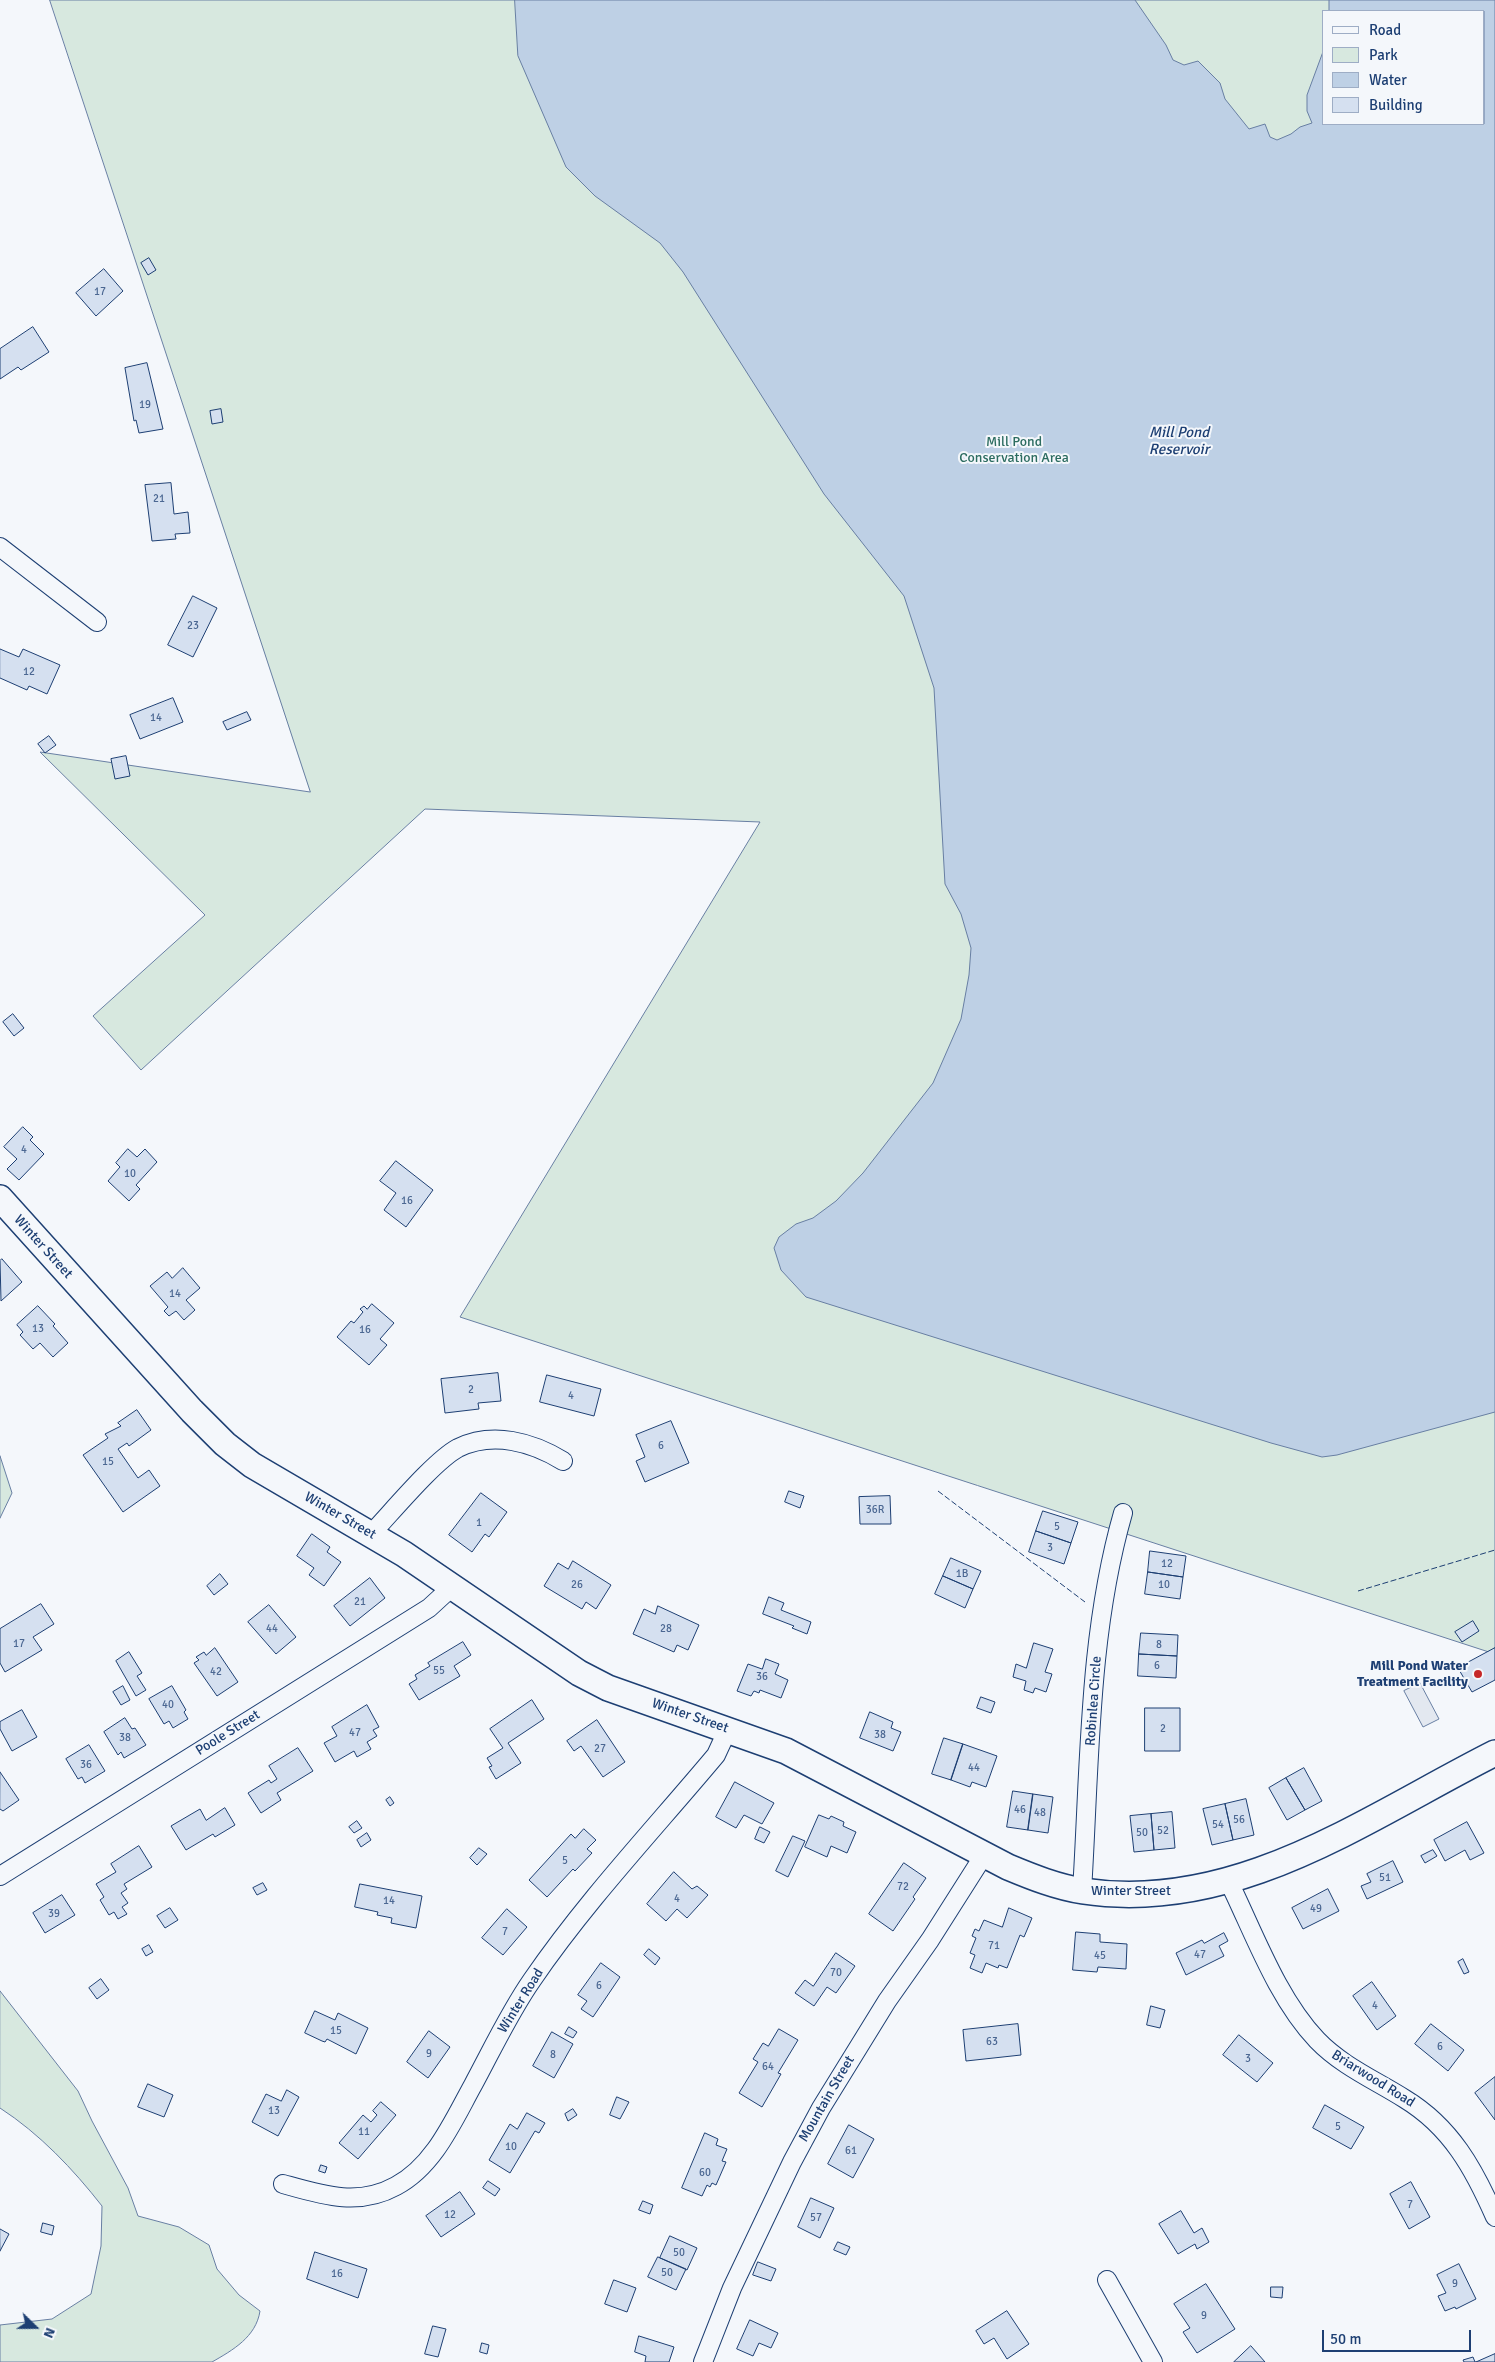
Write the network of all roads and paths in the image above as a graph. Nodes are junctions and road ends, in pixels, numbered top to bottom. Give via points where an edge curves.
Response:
1 (0, 547) edge
2 (97, 622) dead end
3 (0, 1198) edge
4 (563, 1461) dead end
5 (1123, 1513) dead end
6 (371, 1534) junction
7 (453, 1586) junction
8 (728, 1729) junction
9 (1495, 1753) edge
10 (984, 1855) junction
11 (0, 1876) edge
12 (1229, 1882) junction
13 (1082, 1891) junction
14 (283, 2184) dead end
15 (1495, 2217) edge
16 (1107, 2280) dead end
17 (703, 2362) edge
18 (1153, 2362) edge

1 - 2 street
3 - 6 street, Winter Street via 180,1399 225,1444 267,1475
4 - 6 street via 547,1451 515,1440 497,1439 460,1448 444,1459
5 - 13 street, Robinlea Circle via 1109,1571 1097,1655
6 - 7 street, Winter Street
7 - 8 street, Winter Street via 592,1681
7 - 11 street, Poole Street via 430,1608
8 - 10 street, Winter Street via 811,1762
8 - 14 street, Winter Road via 716,1755 533,1978 445,2135 422,2166 396,2187 359,2198 328,2196
9 - 12 street, Winter Street via 1302,1855
10 - 13 street, Winter Street via 1042,1881
10 - 17 street, Mountain Street via 930,1940 886,2001 821,2108 732,2288
12 - 13 street, Winter Street via 1148,1893
12 - 15 street, Briarwood Road via 1300,2020 1339,2059 1404,2098 1438,2124 1462,2152
16 - 18 street

